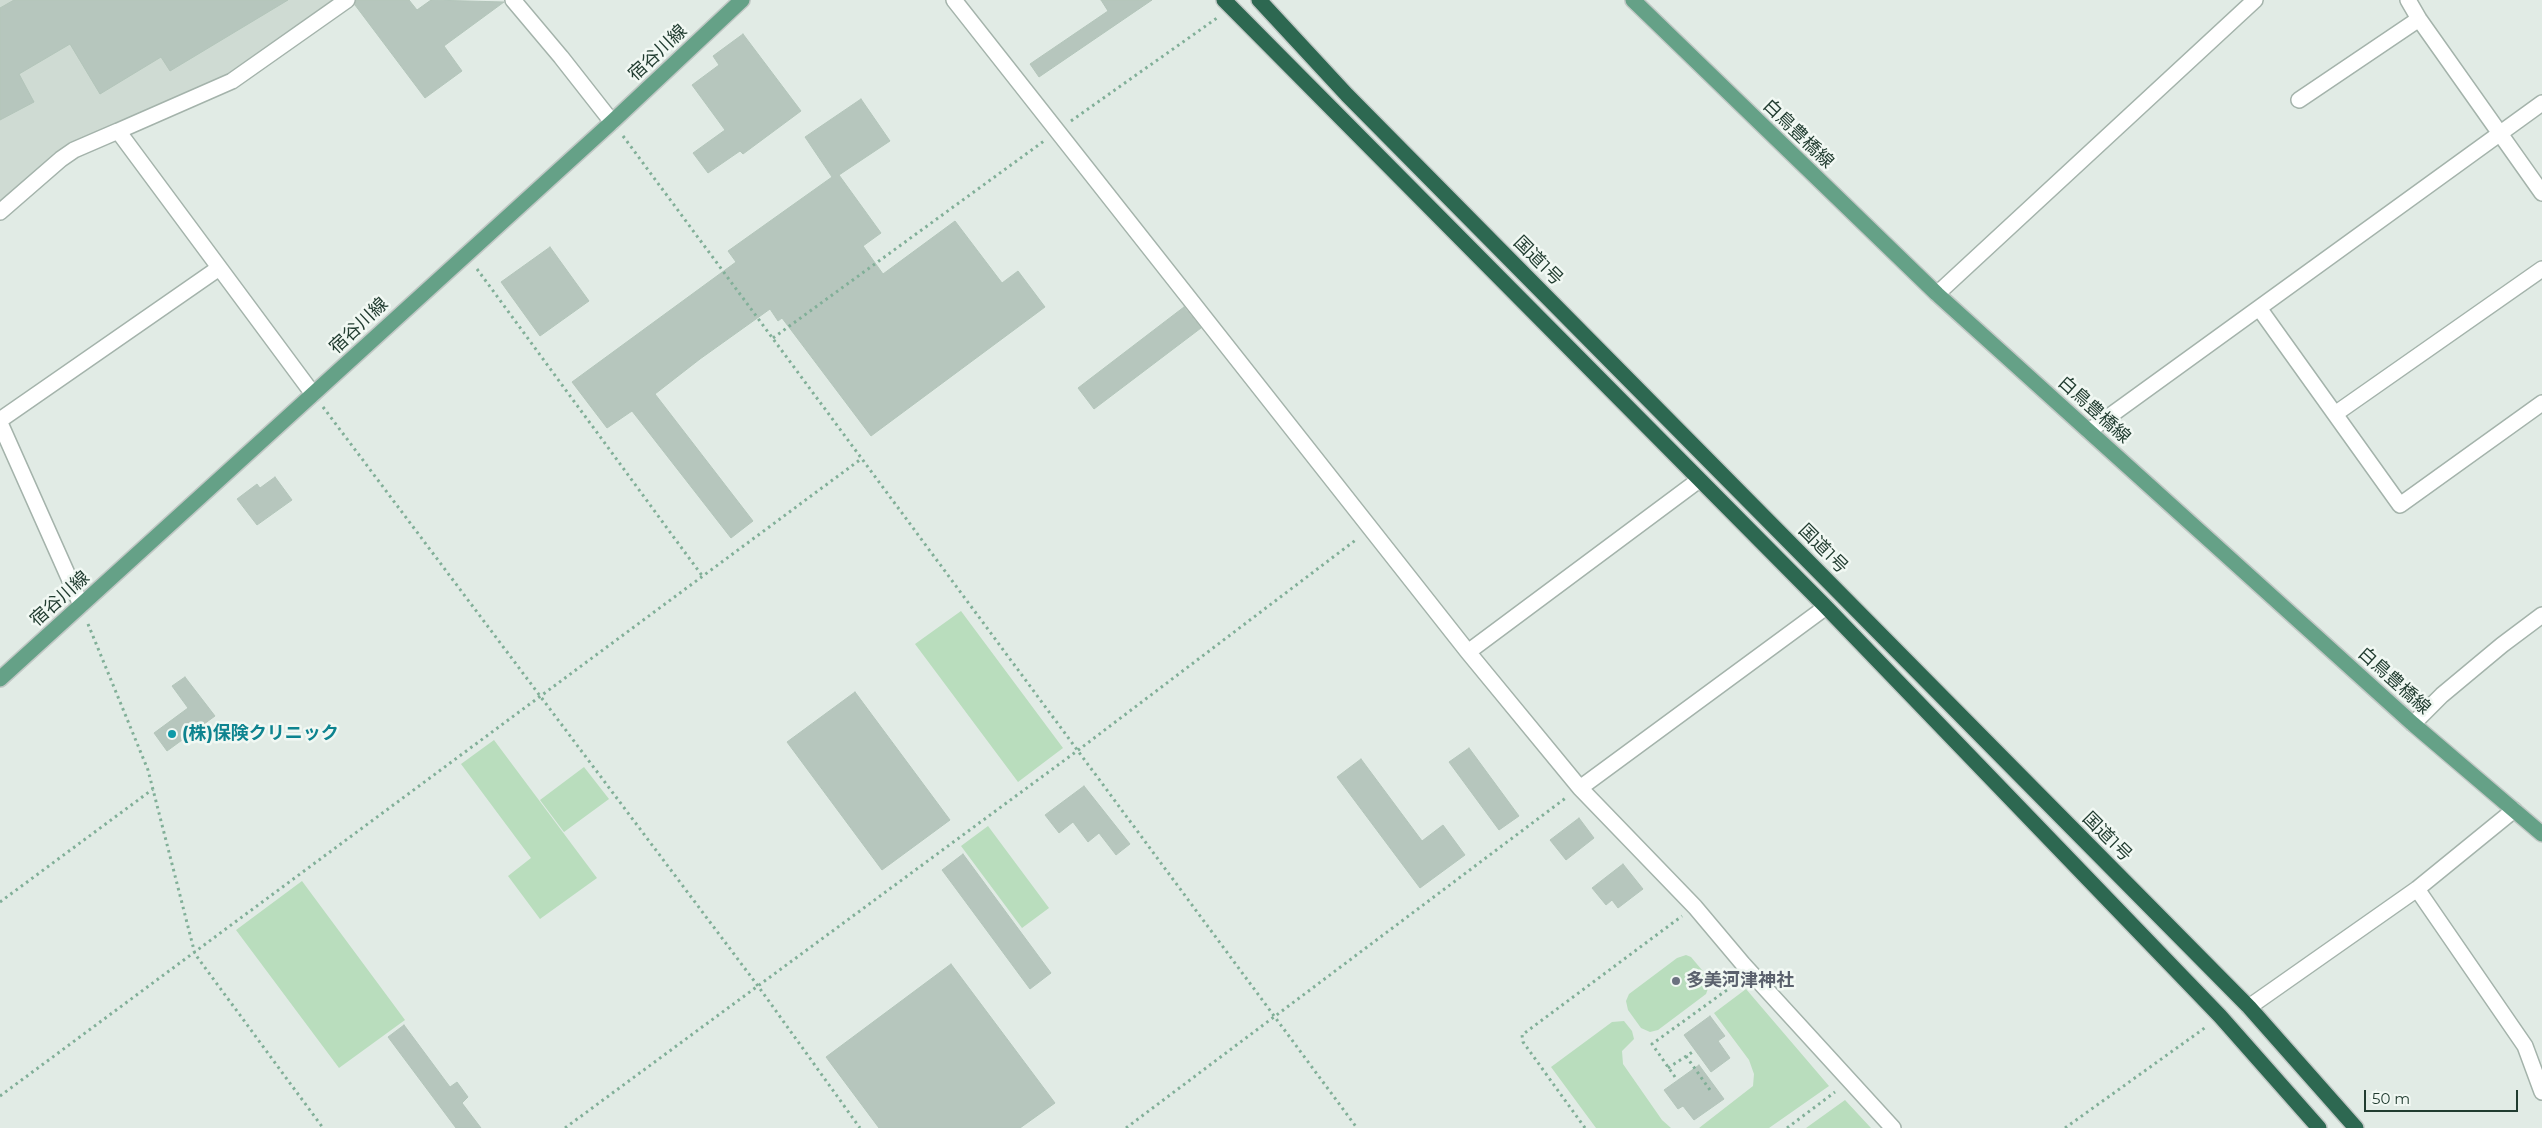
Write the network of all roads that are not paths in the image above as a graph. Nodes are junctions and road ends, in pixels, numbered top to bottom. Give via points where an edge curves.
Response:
1 (347, 0) edge
2 (513, 0) edge
3 (742, 0) edge
4 (954, 0) edge
5 (1259, 0) edge
6 (1633, 0) edge
7 (2255, 0) edge
8 (2408, 0) edge
9 (1228, 4) edge
10 (2419, 19) junction
11 (2299, 100) dead end
12 (2542, 103) edge
13 (612, 122) junction
14 (118, 131) junction
15 (2502, 134) junction
16 (2542, 193) edge
17 (0, 212) edge
18 (219, 268) junction
19 (2542, 269) edge
20 (1937, 294) junction
21 (2259, 308) junction
22 (313, 394) junction
23 (2542, 403) edge
24 (2334, 414) junction
25 (0, 422) edge
26 (2089, 431) junction
27 (1699, 480) junction
28 (81, 605) junction
29 (1826, 607) junction
30 (2542, 615) edge
31 (1468, 652) junction
32 (0, 679) edge
33 (2413, 724) junction
34 (1580, 788) junction
35 (2514, 810) junction
36 (2542, 834) edge
37 (2417, 889) junction
38 (2249, 1007) junction
39 (2542, 1092) edge
40 (1893, 1128) edge
41 (2318, 1128) edge
42 (2356, 1128) edge

1 - 14 street via 232,81
2 - 13 street
3 - 13 main road, 宿谷川線
4 - 31 street
5 - 38 highway, 国道1号 via 1348,95
6 - 20 main road, 白鳥豊橋線
7 - 20 street
8 - 10 street
9 - 27 highway
10 - 11 street
10 - 15 street
12 - 15 street
13 - 22 main road, 宿谷川線
14 - 17 street via 74,150
14 - 18 street
15 - 16 street
15 - 21 street
18 - 22 street
18 - 25 street
19 - 24 street
20 - 26 main road, 白鳥豊橋線
21 - 24 street
21 - 26 street
22 - 28 main road, 宿谷川線
23 - 24 street via 2400,505
25 - 28 street
26 - 33 main road, 白鳥豊橋線
27 - 29 highway
27 - 31 street
28 - 32 main road, 宿谷川線
29 - 34 street
29 - 41 highway via 2220,1016
30 - 33 street via 2442,695
31 - 34 street
33 - 35 main road, 白鳥豊橋線
34 - 40 street via 1695,907
35 - 36 main road, 白鳥豊橋線
35 - 37 street
37 - 38 street
37 - 39 street via 2525,1046
38 - 42 highway, 国道1号

